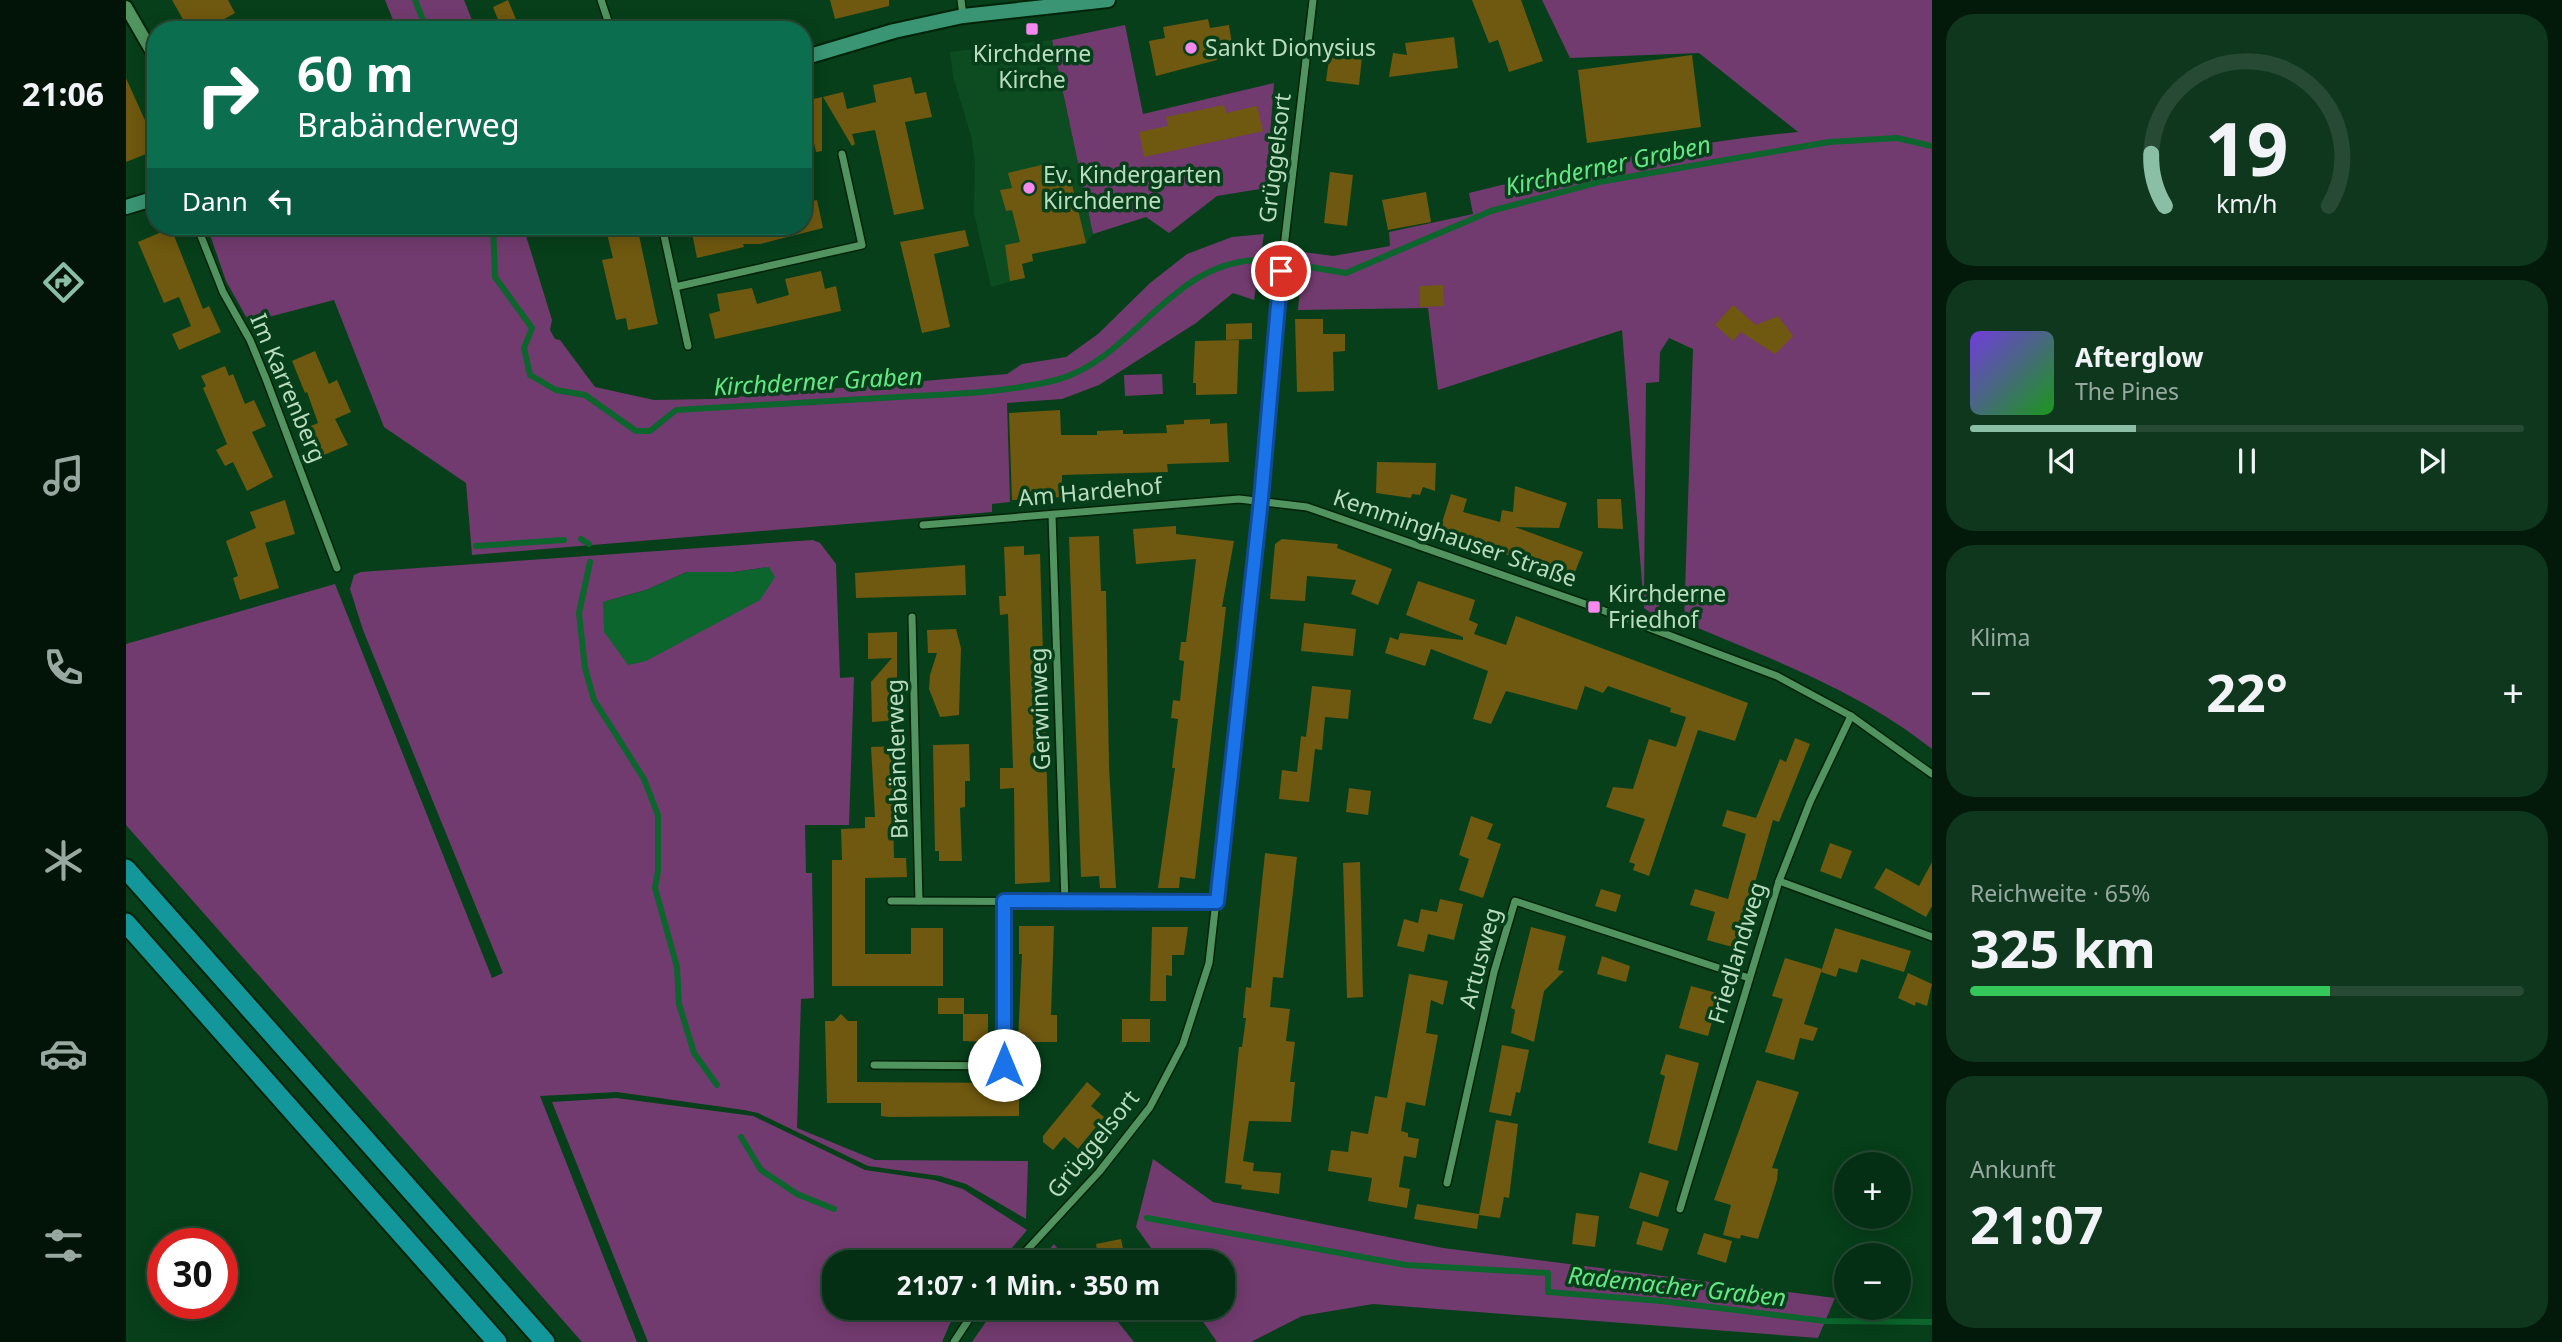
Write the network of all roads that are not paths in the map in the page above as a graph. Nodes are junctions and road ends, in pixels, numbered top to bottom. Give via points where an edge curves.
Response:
1 (601, 0) edge
2 (961, 0) edge
3 (1108, 0) edge
4 (1313, 0) edge
5 (126, 7) edge
6 (963, 16) junction
7 (608, 21) edge
8 (147, 43) edge
9 (812, 56) edge
10 (842, 154) dead end
11 (147, 201) edge
12 (126, 207) edge
13 (201, 235) edge
14 (664, 235) edge
15 (675, 287) junction
16 (688, 346) dead end
17 (1261, 499) junction
18 (1052, 515) junction
19 (923, 524) dead end
20 (337, 568) dead end
21 (912, 617) dead end
22 (1851, 716) junction
23 (1932, 774) edge
24 (126, 869) edge
25 (1779, 881) junction
26 (891, 901) dead end
27 (919, 901) junction
28 (1004, 901) junction
29 (1065, 901) junction
30 (1217, 902) junction
31 (126, 923) edge
32 (1932, 937) edge
33 (1749, 978) junction
34 (874, 1065) dead end
35 (1004, 1065) junction
36 (1036, 1066) dead end
37 (1447, 1183) dead end
38 (1681, 1209) dead end
39 (1027, 1250) edge
40 (968, 1320) edge
41 (497, 1342) edge
42 (545, 1342) edge
43 (954, 1342) edge

1 - 7 street
2 - 6 street
3 - 6 main road
4 - 17 street, Grüggelsort via 1280,279
5 - 8 street
6 - 9 main road
10 - 15 street via 862,246
11 - 12 main road
13 - 20 street, Im Karrenberg via 266,379
14 - 15 street
15 - 16 street
17 - 18 street, Am Hardehof
17 - 22 street, Kemminghauser Straße via 1307,507 1633,621 1777,677
17 - 30 street, Grüggelsort
18 - 19 street, Am Hardehof
18 - 29 street, Gerwinweg
21 - 27 street, Brabänderweg
22 - 23 street, Kemminghauser Straße
22 - 25 street, Friedlandweg
24 - 42 highway
25 - 32 street
25 - 33 street, Friedlandweg
26 - 27 street
27 - 28 street
28 - 29 street
28 - 35 street
29 - 30 street
30 - 39 street, Grüggelsort via 1209,963 1197,1007 1166,1081 1129,1137
31 - 41 highway
33 - 37 street, Artusweg via 1515,901 1494,972
33 - 38 street, Friedlandweg
34 - 35 street
35 - 36 street
40 - 43 street

